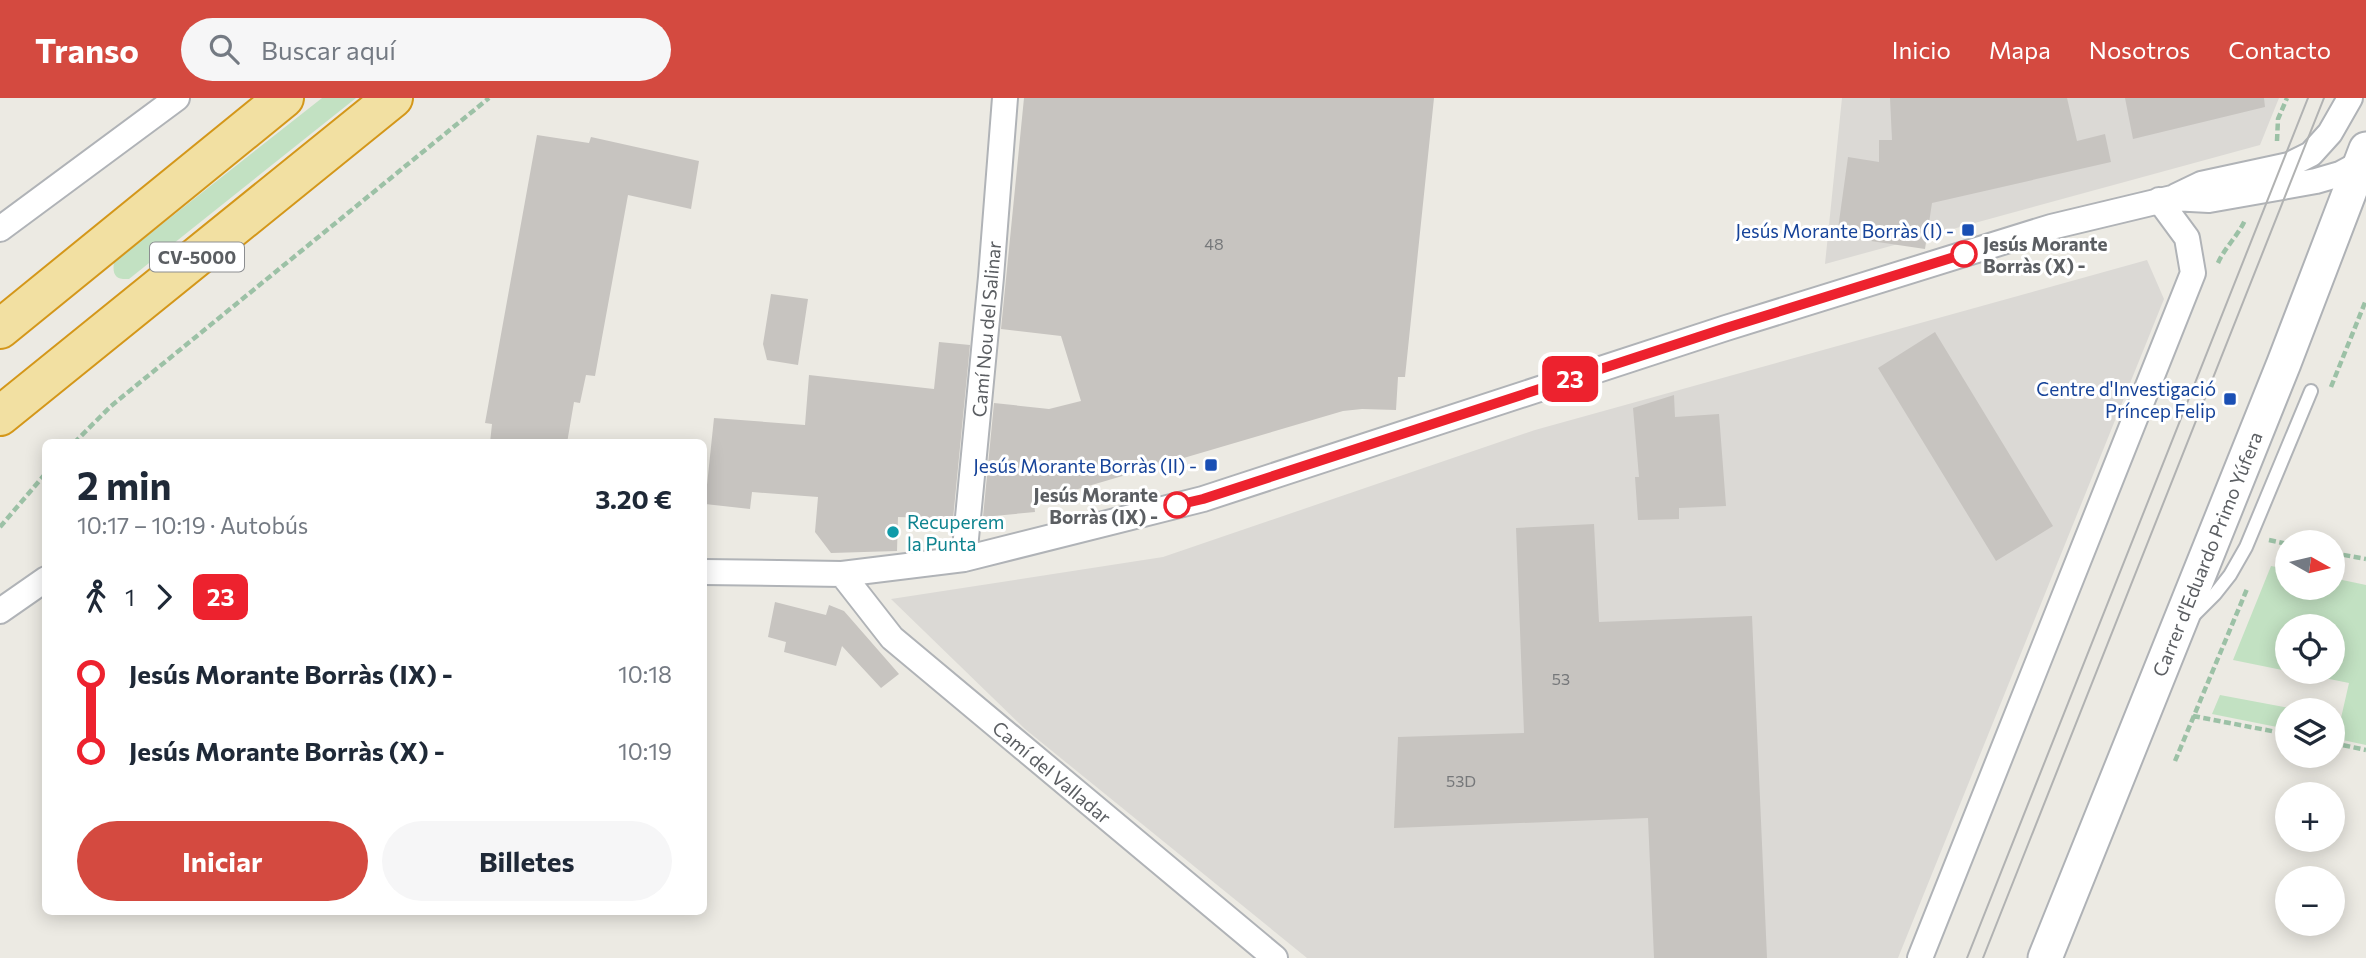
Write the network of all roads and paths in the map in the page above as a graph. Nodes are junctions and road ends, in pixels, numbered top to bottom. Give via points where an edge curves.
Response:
1 (177, 98) edge
2 (284, 98) edge
3 (393, 98) edge
4 (489, 98) edge
5 (1005, 98) edge
6 (2287, 98) edge
7 (2350, 98) edge
8 (2277, 144) dead end
9 (2364, 153) edge
10 (2166, 199) junction
11 (0, 229) edge
12 (0, 329) edge
13 (2311, 391) dead end
14 (0, 416) edge
15 (78, 439) edge
16 (42, 478) edge
17 (0, 527) edge
18 (2269, 540) dead end
19 (2275, 541) edge
20 (2345, 555) edge
21 (964, 559) junction
22 (2366, 559) edge
23 (707, 572) edge
24 (842, 574) junction
25 (42, 582) edge
26 (0, 611) edge
27 (2171, 645) junction
28 (2193, 716) dead end
29 (2275, 732) edge
30 (2345, 746) edge
31 (2366, 750) edge
32 (1275, 958) edge
33 (1920, 958) edge
34 (2045, 958) edge

1 - 11 street
2 - 12 highway, CV-5000
3 - 14 highway, CV-5000
4 - 15 path via 111,406
5 - 21 street, Camí Nou del Salinar
6 - 8 path via 2278,119
7 - 10 street via 2330,133 2311,154 2289,165 2208,181
9 - 10 street via 2353,167 2316,181 2209,200
9 - 27 main road, Carrer d'Eduardo Primo Yúfera
10 - 21 street via 2051,227 1726,328 1203,499
10 - 33 street via 2187,238 2193,273
13 - 27 lane via 2246,547 2216,594
16 - 17 path
18 - 19 path
20 - 22 path
21 - 24 street
23 - 24 street
24 - 32 street, Camí del Valladar via 892,638
25 - 26 street
27 - 34 main road, Carrer d'Eduardo Primo Yúfera
28 - 29 path
30 - 31 path

